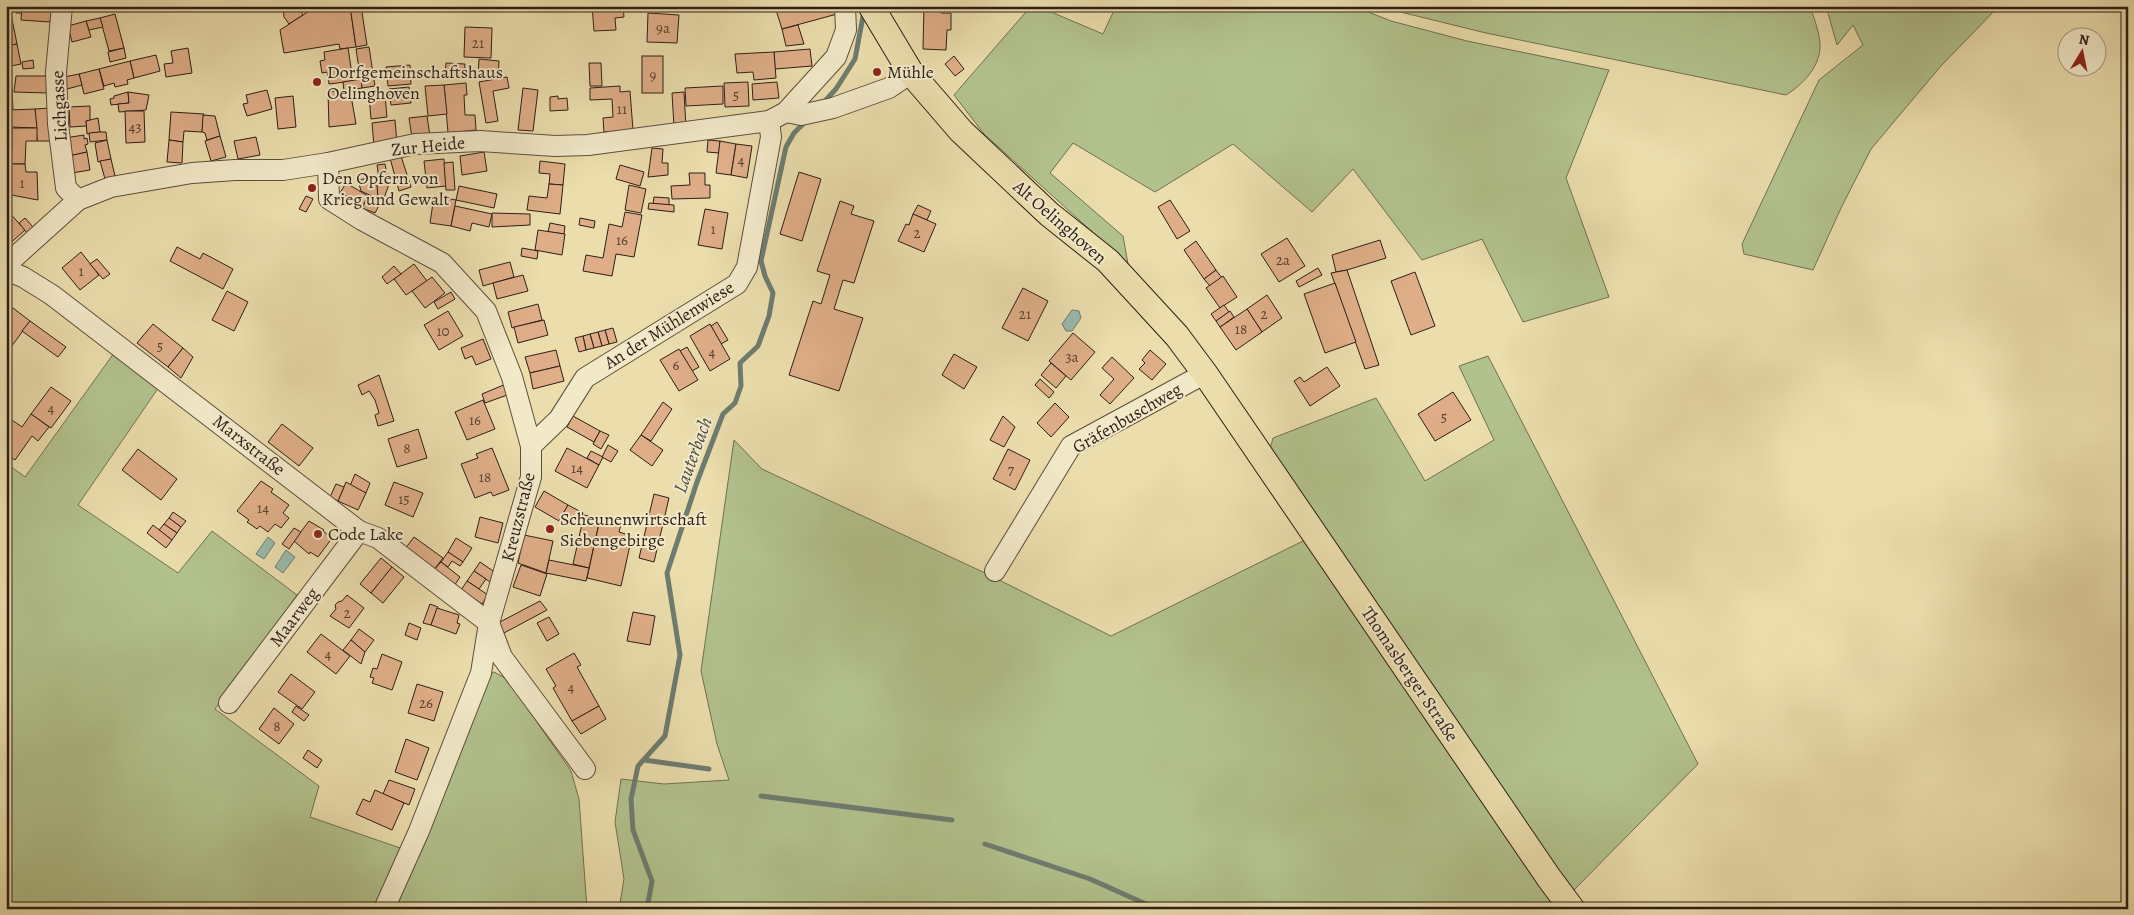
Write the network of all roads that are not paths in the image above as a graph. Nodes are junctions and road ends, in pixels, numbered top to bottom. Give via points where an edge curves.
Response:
1 (62, 6) edge
2 (845, 6) edge
3 (875, 14) edge
4 (911, 73) junction
5 (786, 116) junction
6 (328, 163) junction
7 (78, 200) junction
8 (6, 265) edge
9 (6, 270) edge
10 (1204, 374) junction
11 (1249, 439) joint
12 (531, 446) junction
13 (359, 531) junction
14 (994, 571) dead end
15 (489, 623) junction
16 (229, 703) dead end
17 (585, 769) dead end
18 (384, 909) edge
19 (1572, 909) edge

1 - 7 street, Lichgasse via 56,72 58,124 66,188
2 - 5 street via 846,30 836,57
3 - 4 main road, Alt Oelinghoven
4 - 5 street, Zur Heide via 889,88 833,108
4 - 10 main road, Alt Oelinghoven via 970,141 1048,214 1108,261 1177,336
5 - 6 street, Zur Heide via 588,145 480,141 415,144
5 - 12 street, An der Mühlenwiese via 771,137 746,267 737,284 585,378 560,418
6 - 7 street, Zur Heide via 283,170 192,173 111,187
6 - 12 street, Kreuzstraße via 329,199 442,263 486,311 512,377
7 - 8 street, Zur Heide
9 - 13 street, Marxstraße via 23,276 52,295
10 - 11 main road, Alt Oelinghoven
10 - 14 street, Gräfenbuschweg via 1071,446
11 - 19 main road, Thomasberger Straße
12 - 15 street, Kreuzstraße via 531,477
13 - 15 street, Marxstraße via 378,538
13 - 16 street, Maarweg
15 - 17 street via 502,657
15 - 18 street, Kreuzstraße via 481,673 420,831

